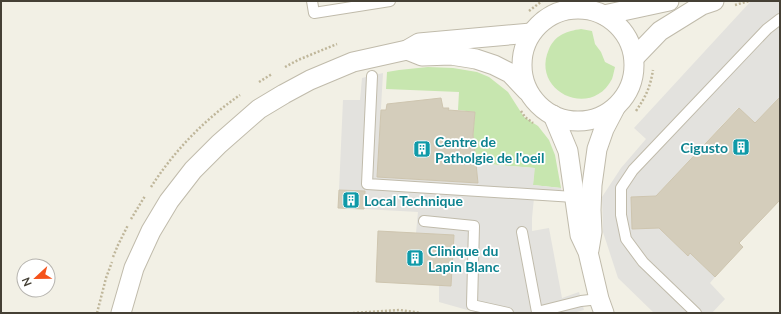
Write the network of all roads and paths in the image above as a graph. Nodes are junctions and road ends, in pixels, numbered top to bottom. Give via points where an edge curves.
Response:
1 (312, 1) edge
2 (390, 1) edge
3 (669, 1) edge
4 (714, 1) edge
5 (604, 15) junction
6 (780, 19) edge
7 (531, 33) junction
8 (407, 50) junction
9 (634, 58) junction
10 (372, 76) dead end
11 (530, 94) junction
12 (615, 108) junction
13 (553, 115) junction
14 (574, 197) junction
15 (424, 221) dead end
16 (522, 232) dead end
17 (588, 252) junction
18 (602, 306) edge
19 (534, 312) edge
20 (121, 313) edge
21 (352, 313) edge
22 (421, 313) edge
23 (508, 313) edge
24 (696, 313) edge

1 - 2 lane via 314,14
3 - 5 street
4 - 9 street via 702,5 660,31
5 - 7 street via 588,9 572,8 542,21
5 - 9 street via 619,25 629,41
6 - 24 lane via 767,29 633,170 621,188 621,215 626,239 643,262
7 - 8 street via 419,43
7 - 11 street via 524,48 522,63 524,79
8 - 11 street via 422,56 451,55 494,65 510,74
8 - 20 street via 353,62 310,80 259,109 219,144 193,170 169,201 151,231 134,268
9 - 12 street via 633,77 627,94
10 - 14 lane via 367,184
11 - 13 street via 540,106
12 - 13 street via 601,117 585,121 568,120
12 - 17 street via 597,149 592,185 592,232
13 - 14 street via 568,151
14 - 17 street via 580,235
15 - 23 lane via 474,226 472,304
16 - 19 lane
17 - 18 street
18 - 19 lane via 581,301
21 - 22 path via 400,310

